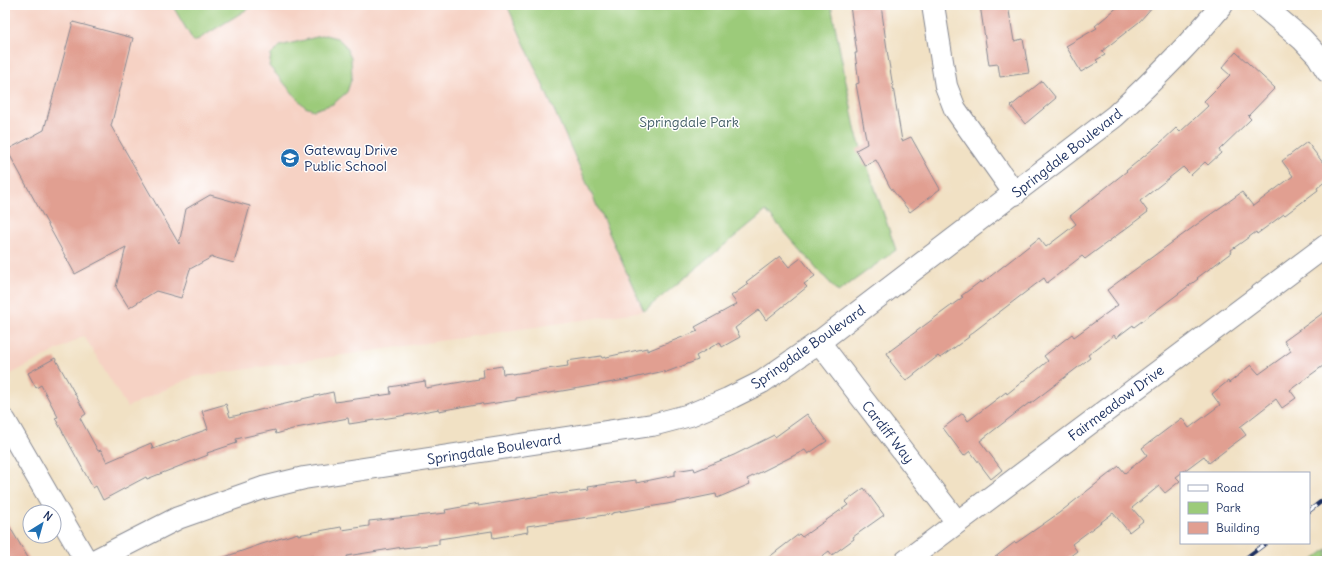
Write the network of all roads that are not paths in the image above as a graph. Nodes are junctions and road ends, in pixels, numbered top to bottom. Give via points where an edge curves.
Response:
1 (933, 5) edge
2 (1222, 5) edge
3 (1262, 5) edge
4 (1327, 70) edge
5 (1015, 194) junction
6 (1327, 245) edge
7 (819, 342) junction
8 (5, 421) edge
9 (957, 522) junction
10 (86, 561) edge
11 (94, 561) edge
12 (906, 561) edge

1 - 5 street via 946,86 955,109
2 - 5 street, Springdale Boulevard via 1154,80 1115,116
3 - 4 street via 1302,39
5 - 7 street, Springdale Boulevard
6 - 9 street, Fairmeadow Drive
7 - 9 street, Cardiff Way
7 - 11 street, Springdale Boulevard via 762,382 728,400 690,415 652,425 304,478 263,488 178,518
8 - 10 street
9 - 12 street, Fairmeadow Drive

